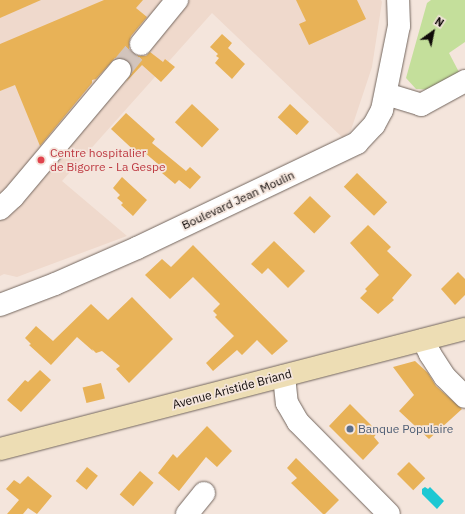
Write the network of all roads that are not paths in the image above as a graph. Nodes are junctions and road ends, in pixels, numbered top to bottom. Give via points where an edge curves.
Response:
1 (177, 0) edge
2 (398, 0) edge
3 (412, 0) edge
4 (399, 26) junction
5 (141, 44) tunnel mouth
6 (120, 70) tunnel mouth
7 (465, 81) edge
8 (386, 94) junction
9 (0, 209) edge
10 (0, 305) edge
11 (465, 329) edge
12 (423, 340) junction
13 (284, 376) junction
14 (465, 397) edge
15 (0, 449) edge
16 (204, 493) dead end
17 (187, 514) edge
18 (389, 514) edge

1 - 5 street
2 - 4 street, Boulevard Jean Moulin
3 - 4 street, Boulevard Jean Moulin
4 - 8 street, Boulevard Jean Moulin
6 - 9 street
7 - 8 street via 422,105
8 - 10 street, Boulevard Jean Moulin via 382,110 374,125 357,143 137,248
11 - 12 main road, Avenue Aristide Briand
12 - 13 main road, Avenue Aristide Briand
12 - 14 street via 445,377
13 - 15 main road, Avenue Aristide Briand
13 - 18 street via 287,403 298,422
16 - 17 street

